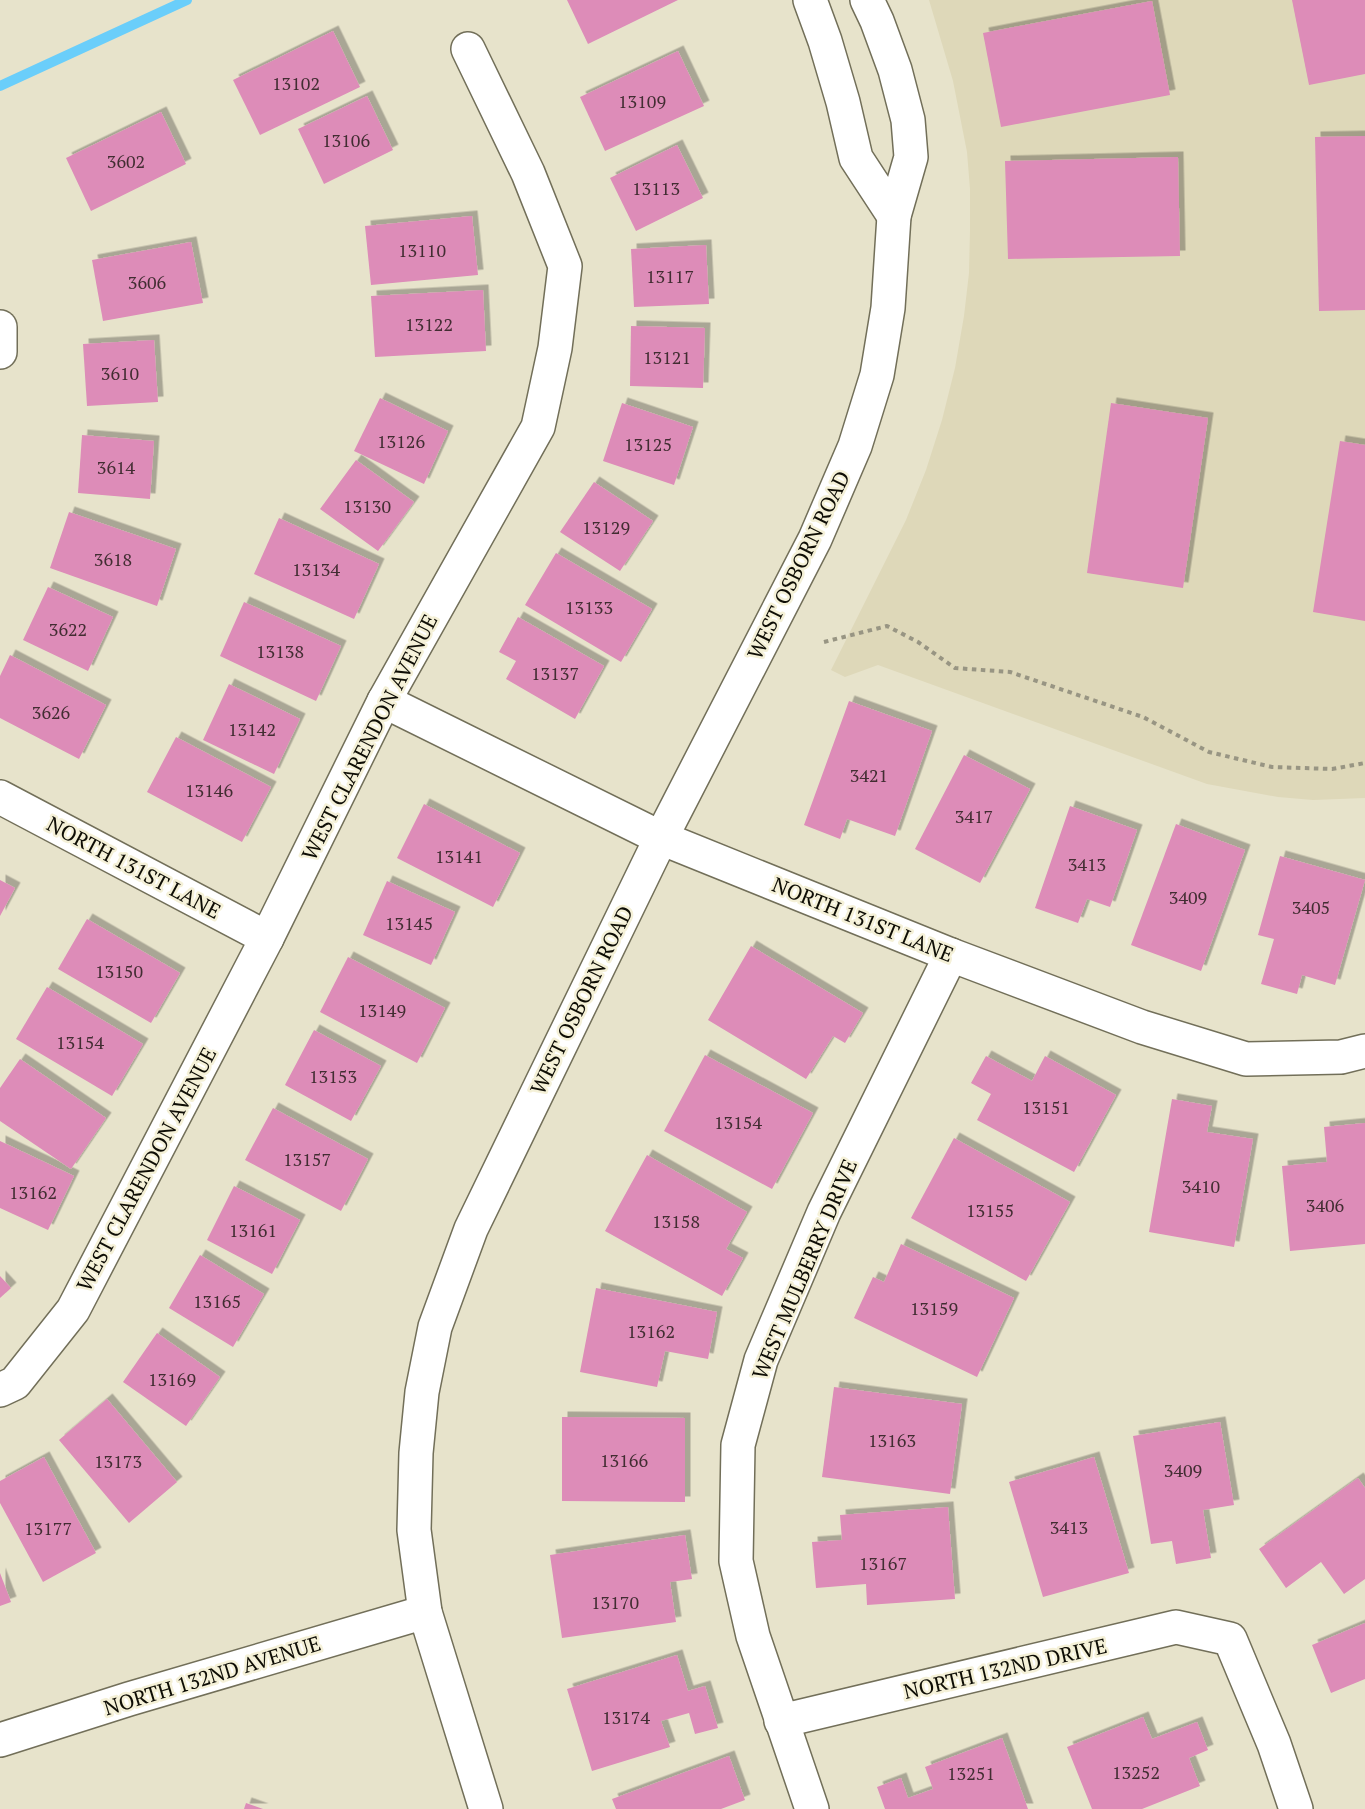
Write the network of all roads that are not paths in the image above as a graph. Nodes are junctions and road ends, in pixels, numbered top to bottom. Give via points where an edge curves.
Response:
1 (810, 0) edge
2 (867, 0) edge
3 (468, 49) dead end
4 (894, 216) junction
5 (0, 327) edge
6 (0, 352) edge
7 (384, 701) junction
8 (0, 797) edge
9 (661, 838) junction
10 (267, 938) junction
11 (951, 955) junction
12 (1365, 1051) edge
13 (0, 1390) edge
14 (425, 1612) junction
15 (781, 1721) junction
16 (0, 1740) edge
17 (486, 1809) edge
18 (812, 1809) edge
19 (1296, 1809) edge

1 - 4 street via 840,92 856,158
2 - 4 street, WEST OSBORN ROAD via 895,70 908,120 911,158
3 - 7 street, WEST CLARENDON AVENUE via 528,173 565,266 555,348 537,427
4 - 9 street, WEST OSBORN ROAD via 888,308 877,375 855,446 814,539
5 - 6 street
7 - 9 street, NORTH 131ST LANE
7 - 10 street, WEST CLARENDON AVENUE
8 - 10 street, NORTH 131ST LANE
9 - 11 street, NORTH 131ST LANE
9 - 14 street, WEST OSBORN ROAD via 471,1229 435,1328 422,1392 416,1453 414,1530
10 - 13 street, WEST CLARENDON AVENUE via 73,1310 15,1383
11 - 12 street, NORTH 131ST LANE via 1142,1027 1246,1059 1341,1057
11 - 15 street, WEST MULBERRY DRIVE via 824,1212 761,1360 738,1445 736,1562 753,1636
14 - 16 street, NORTH 132ND AVENUE
14 - 17 street, WEST OSBORN ROAD
15 - 18 street, WEST MULBERRY DRIVE
15 - 19 street, NORTH 132ND DRIVE via 1176,1627 1230,1639 1274,1744

